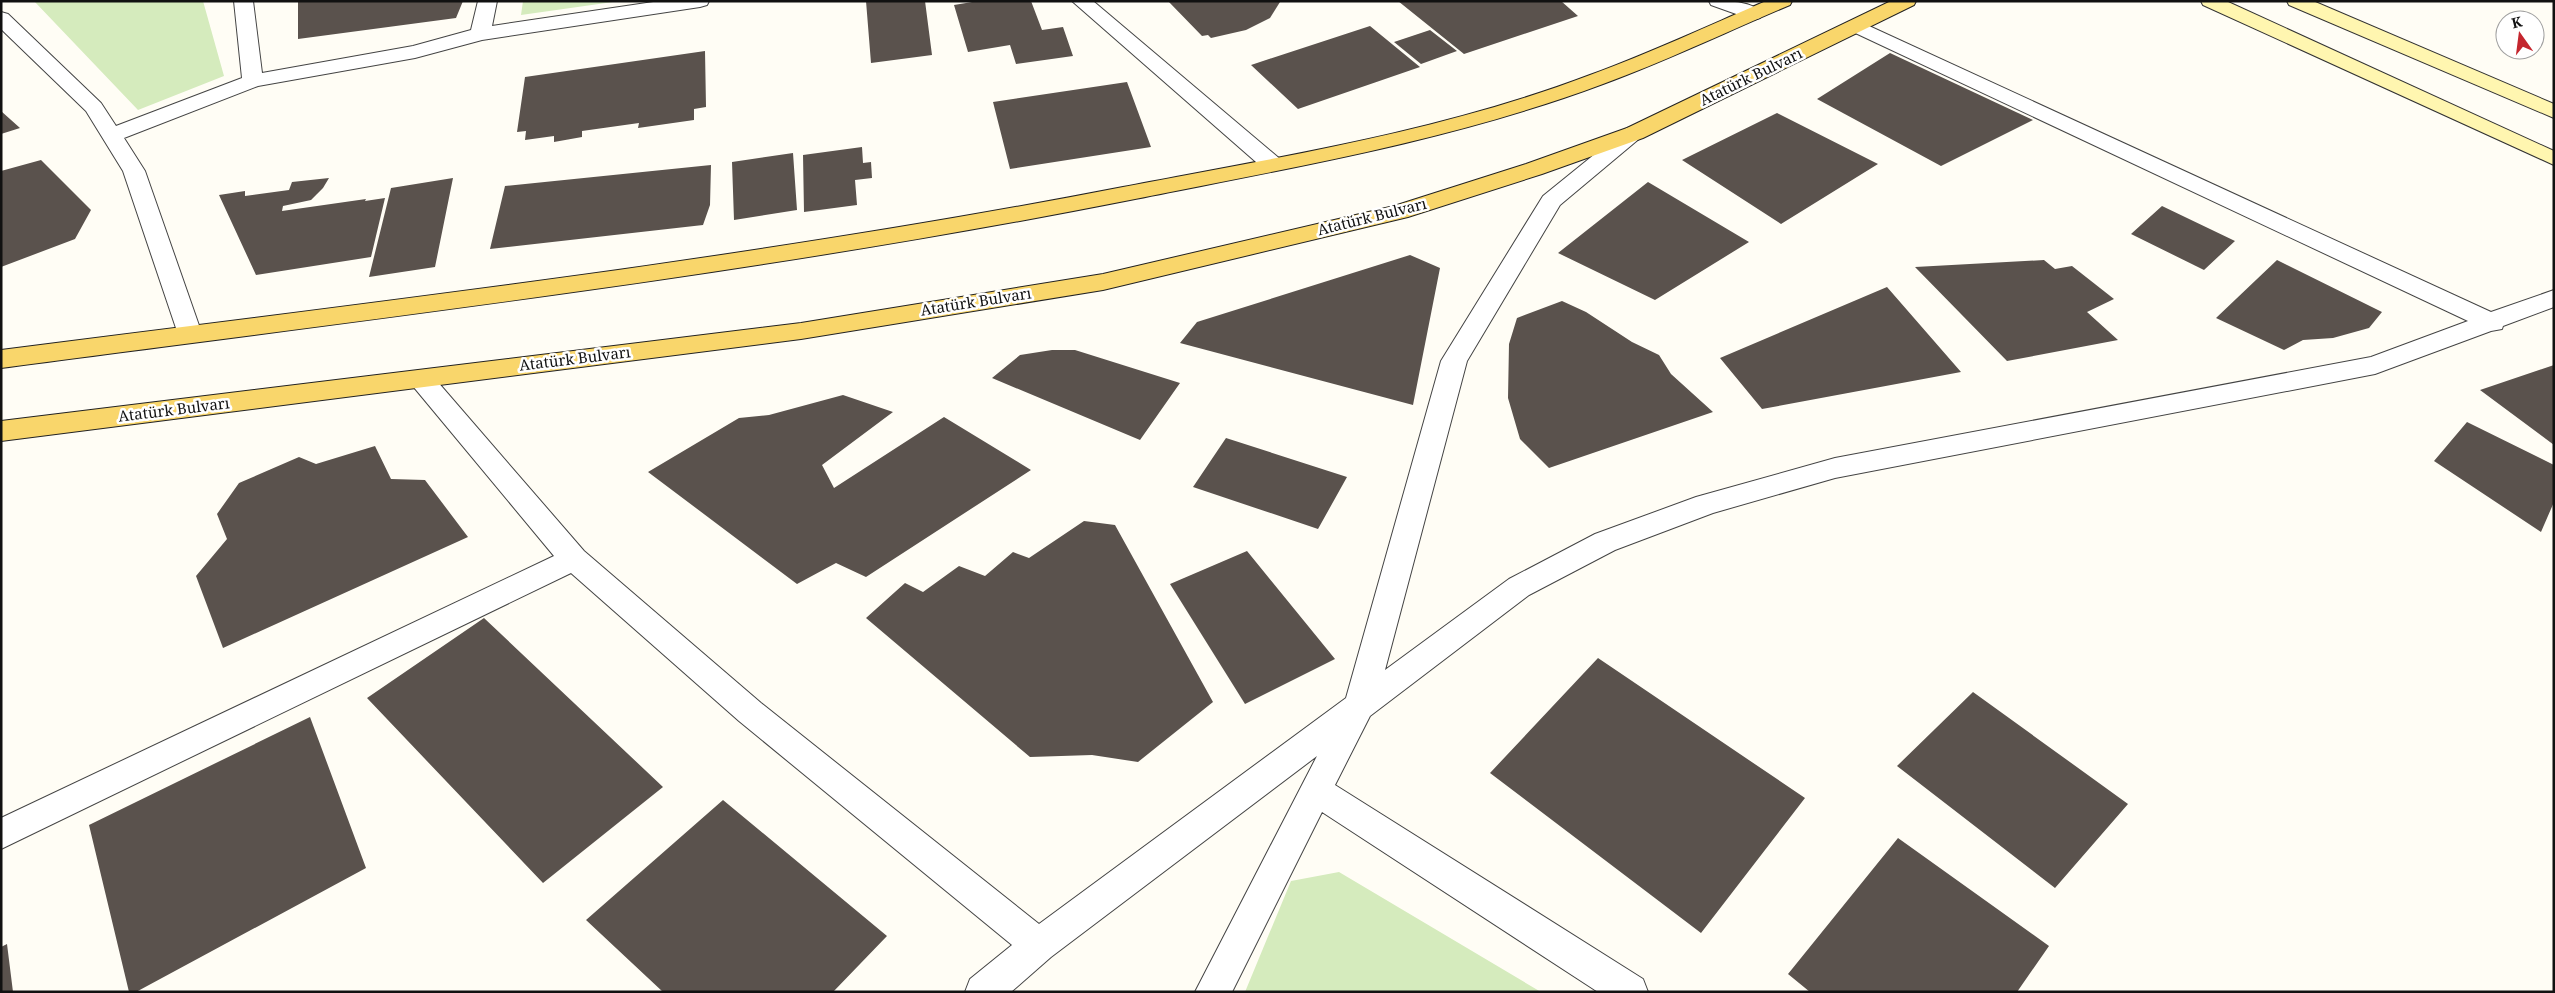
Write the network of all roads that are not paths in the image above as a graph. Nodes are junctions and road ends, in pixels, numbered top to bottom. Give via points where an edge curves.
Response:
1 (243, 1) edge
2 (488, 1) edge
3 (700, 1) edge
4 (1081, 1) edge
5 (1718, 1) edge
6 (1783, 1) edge
7 (1907, 1) edge
8 (2210, 1) edge
9 (2296, 1) edge
10 (1753, 14) junction
11 (1, 18) edge
12 (1856, 26) junction
13 (480, 34) junction
14 (253, 81) junction
15 (2554, 112) edge
16 (1635, 133) junction
17 (112, 135) junction
18 (2554, 159) edge
19 (1272, 164) junction
20 (2554, 298) edge
21 (2493, 323) junction
22 (190, 334) junction
23 (1, 359) edge
24 (421, 379) junction
25 (1, 431) edge
26 (574, 559) junction
27 (1360, 704) junction
28 (1316, 790) junction
29 (1, 834) edge
30 (1039, 945) junction
31 (983, 992) edge
32 (1213, 992) edge
33 (1630, 992) edge

1 - 14 street
2 - 13 street
3 - 13 street
4 - 19 street
5 - 10 street
6 - 10 main road
7 - 12 main road, Atatürk Bulvarı
8 - 18 main road
9 - 15 main road
10 - 19 main road via 1596,80 1473,120 1365,147
11 - 17 street via 94,107
12 - 16 main road, Atatürk Bulvarı
12 - 21 street
13 - 14 street via 415,52
14 - 17 street
16 - 24 main road, Atatürk Bulvarı via 1400,212 1103,282 801,331
16 - 27 street via 1551,201 1454,361
17 - 22 street via 134,170
19 - 22 main road via 982,222 599,280
20 - 21 street
21 - 27 street via 2375,365 1835,468 1706,504 1605,542 1519,587
22 - 23 main road
24 - 25 main road, Atatürk Bulvarı
24 - 26 street
26 - 29 street
26 - 30 street via 750,712
27 - 28 street
27 - 30 street
28 - 32 street
28 - 33 street
30 - 31 street

